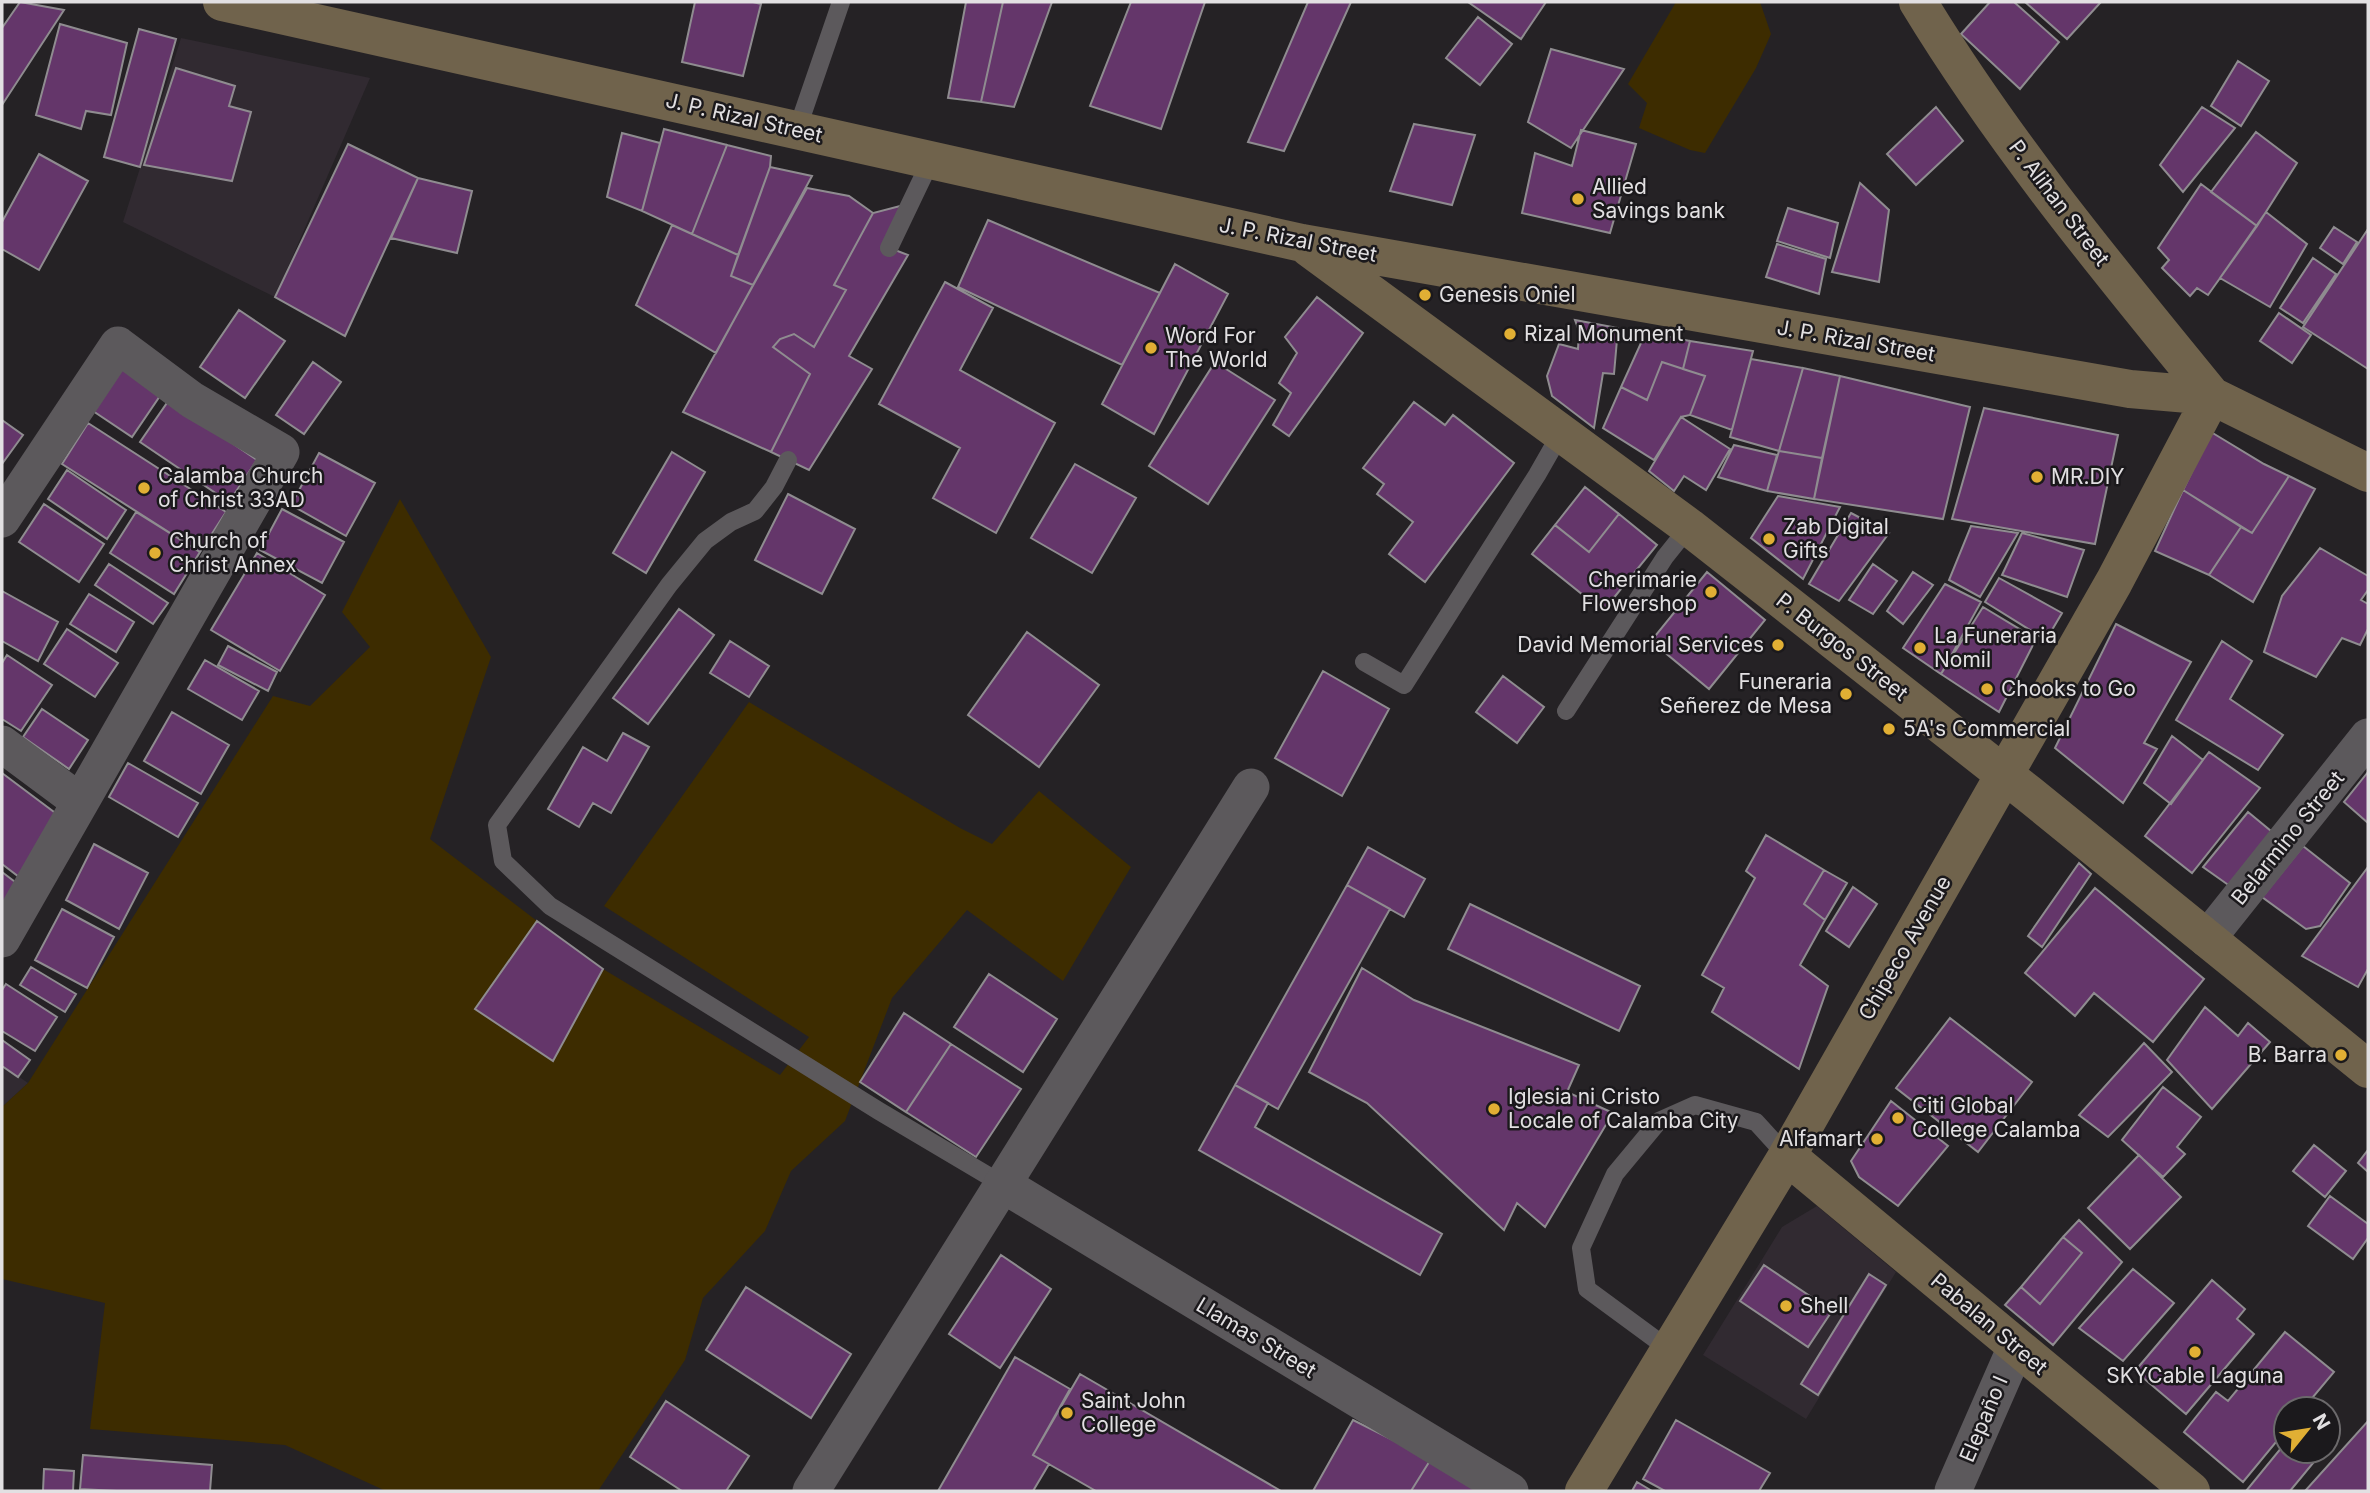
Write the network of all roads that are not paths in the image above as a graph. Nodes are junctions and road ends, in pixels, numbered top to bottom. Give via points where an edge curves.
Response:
1 (222, 2) edge
2 (841, 2) edge
3 (1917, 2) edge
4 (796, 130) junction
5 (931, 160) junction
6 (1302, 243) junction
7 (889, 248) dead end
8 (2212, 396) junction
9 (1560, 433) junction
10 (788, 460) dead end
11 (2368, 473) edge
12 (2, 519) edge
13 (1689, 527) junction
14 (1364, 662) dead end
15 (1566, 711) dead end
16 (2368, 737) edge
17 (2, 744) edge
18 (2004, 774) junction
19 (1251, 787) dead end
20 (80, 802) junction
21 (2, 939) edge
22 (2207, 939) junction
23 (2368, 1069) edge
24 (1787, 1156) junction
25 (1002, 1184) junction
26 (2015, 1347) junction
27 (1670, 1350) junction
28 (811, 1491) edge
29 (1510, 1491) edge
30 (1584, 1491) edge
31 (1953, 1491) edge
32 (2191, 1491) edge

1 - 4 main road, J. P. Rizal Street
2 - 4 lane
3 - 8 main road, P. Alihan Street via 2090,246
4 - 5 main road, J. P. Rizal Street
5 - 6 main road, J. P. Rizal Street
5 - 7 lane
6 - 8 main road, J. P. Rizal Street via 2130,389
6 - 9 main road, P. Burgos Street
8 - 11 main road, J. P. Rizal Street
8 - 18 main road, Chipeco Avenue via 2114,582
9 - 13 main road, P. Burgos Street
9 - 14 lane via 1404,685
10 - 25 lane via 774,488 755,510 705,541 669,585 497,825 503,861 550,906
12 - 20 street via 118,345 192,400 281,452
13 - 15 lane
13 - 18 main road, P. Burgos Street
16 - 22 street, Belarmino Street
17 - 20 street
18 - 22 main road, P. Burgos Street
18 - 24 main road, Chipeco Avenue
19 - 25 street
20 - 21 street
22 - 23 main road, P. Burgos Street
24 - 26 main road, Pabalan Street
24 - 27 main road, Chipeco Avenue
24 - 27 lane via 1756,1122 1695,1104 1659,1121 1615,1174 1581,1248 1587,1289
25 - 28 street
25 - 29 street, Llamas Street
26 - 31 street, Elepaño I
26 - 32 main road, Pabalan Street
27 - 30 main road, Chipeco Avenue

